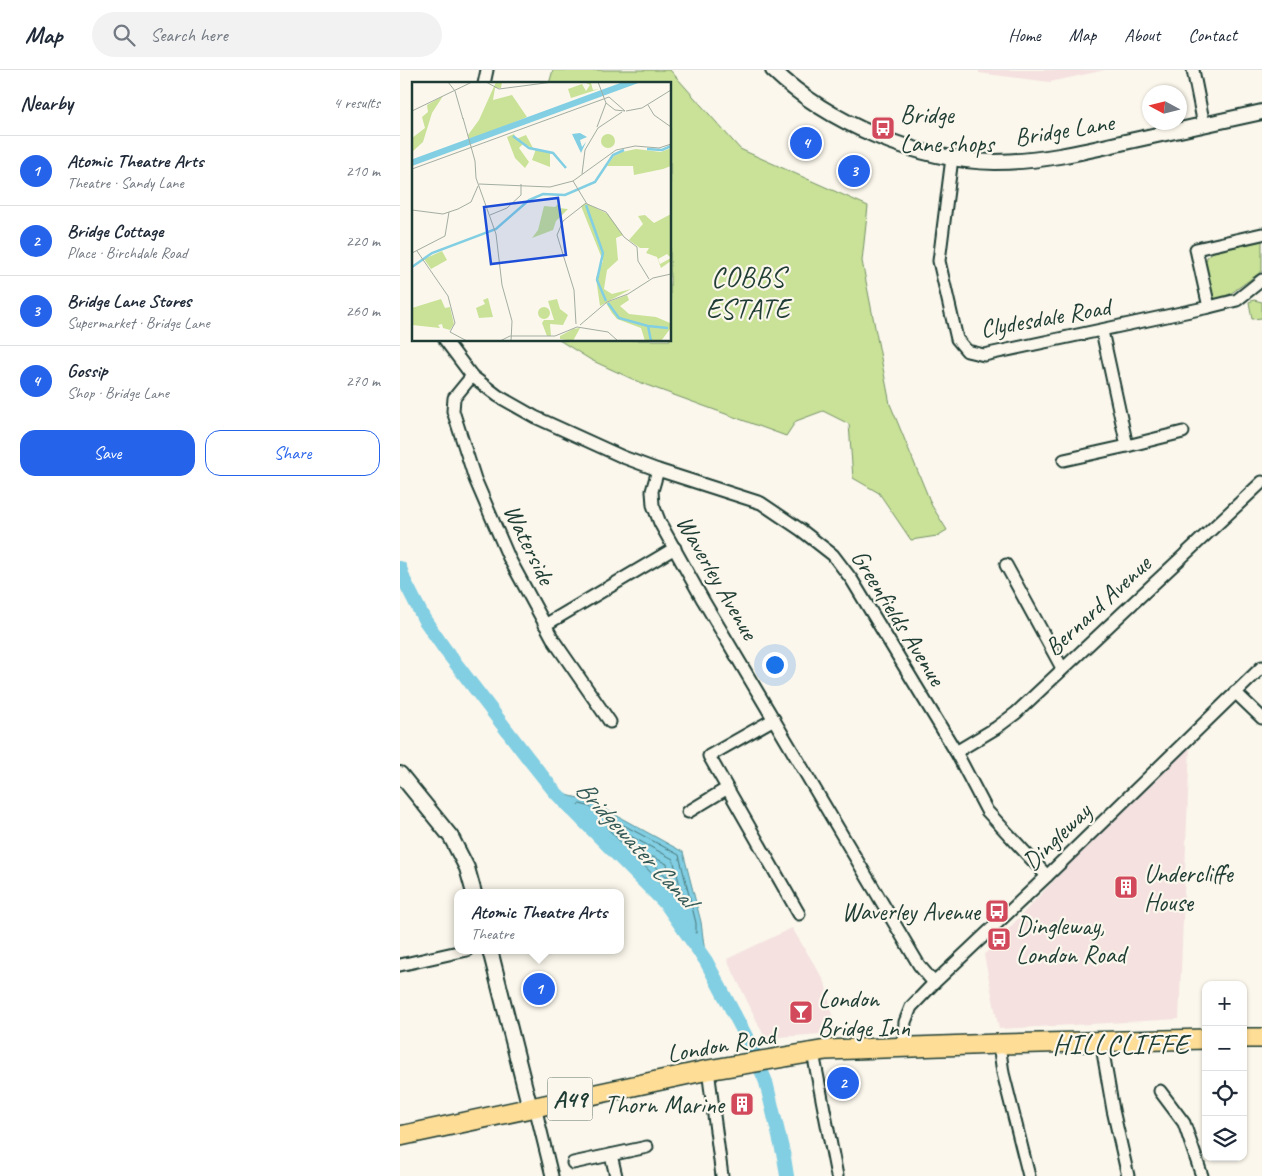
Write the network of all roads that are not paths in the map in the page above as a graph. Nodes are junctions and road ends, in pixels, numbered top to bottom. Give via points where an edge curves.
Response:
1 (773, 70) edge
2 (1193, 70) edge
3 (1262, 112) edge
4 (1204, 125) junction
5 (952, 158) junction
6 (1262, 234) edge
7 (1261, 282) edge
8 (1209, 307) junction
9 (1102, 331) junction
10 (446, 341) edge
11 (472, 376) junction
12 (1183, 432) dead end
13 (1127, 446) junction
14 (1064, 460) dead end
15 (658, 470) junction
16 (1262, 482) edge
17 (675, 548) junction
18 (1006, 565) dead end
19 (545, 625) junction
20 (1262, 667) edge
21 (1062, 668) junction
22 (1235, 692) junction
23 (1262, 718) edge
24 (774, 719) junction
25 (610, 722) dead end
26 (956, 752) junction
27 (400, 774) edge
28 (726, 789) junction
29 (688, 812) dead end
30 (1047, 876) junction
31 (473, 889) edge
32 (799, 914) dead end
33 (454, 953) edge
34 (491, 954) edge
35 (400, 965) edge
36 (934, 983) junction
37 (1247, 1038) edge
38 (1262, 1038) edge
39 (1202, 1039) edge
40 (1101, 1041) junction
41 (999, 1044) junction
42 (903, 1048) junction
43 (813, 1053) junction
44 (708, 1070) junction
45 (1160, 1091) dead end
46 (532, 1107) junction
47 (400, 1136) edge
48 (646, 1148) dead end
49 (610, 1155) junction
50 (573, 1163) dead end
51 (552, 1176) edge
52 (616, 1176) edge
53 (722, 1176) edge
54 (837, 1176) edge
55 (1029, 1176) edge
56 (1128, 1176) edge
57 (1202, 1176) edge

1 - 5 street, Bridge Lane via 810,100 847,123 894,143
2 - 4 street
3 - 4 street, Bridge Lane
4 - 5 street, Bridge Lane via 1044,158 995,162
5 - 9 street, Clydesdale Road via 939,261 957,339 967,351 984,355
6 - 8 street via 1196,249
7 - 8 street, Clydesdale Road via 1237,300
8 - 9 street, Clydesdale Road
9 - 13 street
10 - 11 street, Greenfields Avenue
11 - 15 street, Greenfields Avenue via 535,418
11 - 19 street, Waterside via 454,398 453,411 459,433 509,558
12 - 13 street
13 - 14 street
15 - 17 street, Waverley Avenue via 652,491 653,504
15 - 26 street, Greenfields Avenue via 762,502 833,554
16 - 21 street, Bernard Avenue
17 - 19 street
17 - 24 street, Waverley Avenue
18 - 21 street
19 - 25 street, Waterside
20 - 22 street, Dingleway
21 - 26 street, Bernard Avenue via 1009,718
22 - 23 street
22 - 30 street, Dingleway
24 - 28 street via 708,756
24 - 36 street, Waverley Avenue via 919,965
26 - 30 street, Greenfields Avenue via 987,811
27 - 31 street via 451,837 467,868
28 - 29 street
28 - 32 street
30 - 36 street, Dingleway
33 - 35 street
34 - 46 street
36 - 42 street, Dingleway via 911,1007 905,1022
37 - 38 highway
39 - 40 highway, London Road / A49
40 - 41 highway, London Road / A49
40 - 56 street
41 - 42 highway, London Road / A49
41 - 55 street via 1003,1073
42 - 43 highway, London Road / A49
43 - 44 highway, London Road / A49
43 - 54 street
44 - 46 highway, London Road / A49
44 - 53 street
45 - 57 street via 1184,1123
46 - 47 highway, London Road / A49
46 - 51 street via 537,1114
48 - 49 street
49 - 50 street
49 - 52 street

